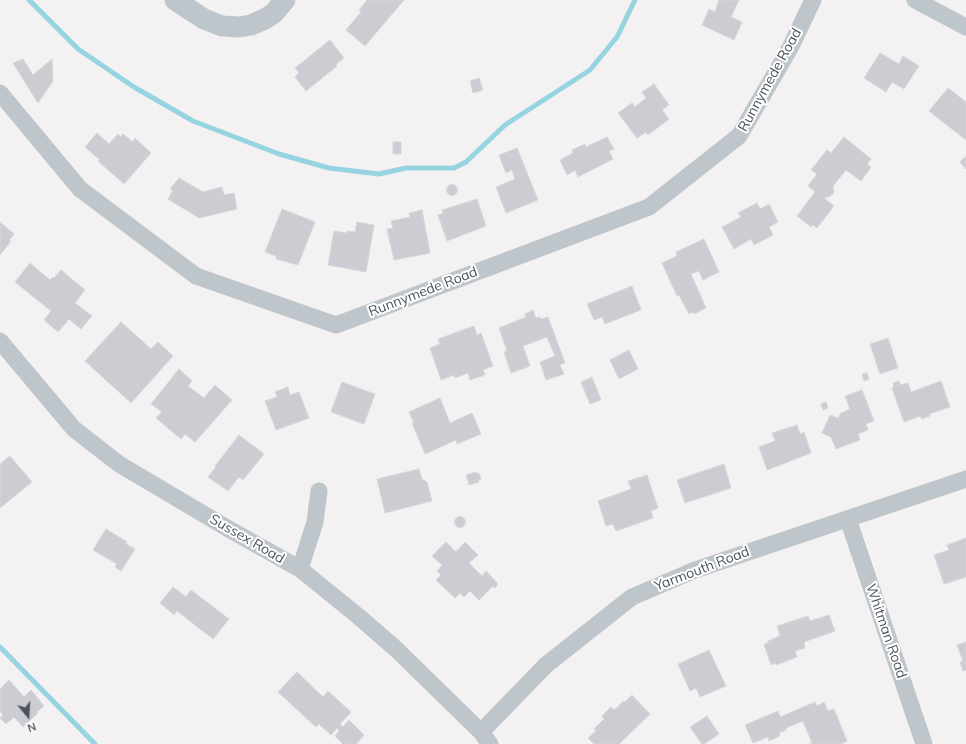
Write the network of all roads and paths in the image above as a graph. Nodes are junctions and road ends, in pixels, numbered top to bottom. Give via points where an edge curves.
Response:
1 (175, 0) edge
2 (285, 0) edge
3 (813, 0) edge
4 (915, 0) edge
5 (966, 27) edge
6 (0, 93) edge
7 (0, 341) edge
8 (966, 479) edge
9 (319, 491) dead end
10 (848, 519) junction
11 (300, 569) junction
12 (486, 738) edge
13 (924, 744) edge

1 - 2 street via 204,19 222,26 240,27 264,19 274,13
3 - 6 street, Runnymede Road via 790,48 739,136 649,207 336,325 196,276 80,189
4 - 5 street
7 - 11 street, Sussex Road via 74,429 113,460
8 - 10 street, Yarmouth Road
9 - 11 street via 315,522
10 - 12 street, Yarmouth Road via 695,570 632,597 546,665
10 - 13 street, Whitman Road
11 - 12 street, Sussex Road via 396,649

